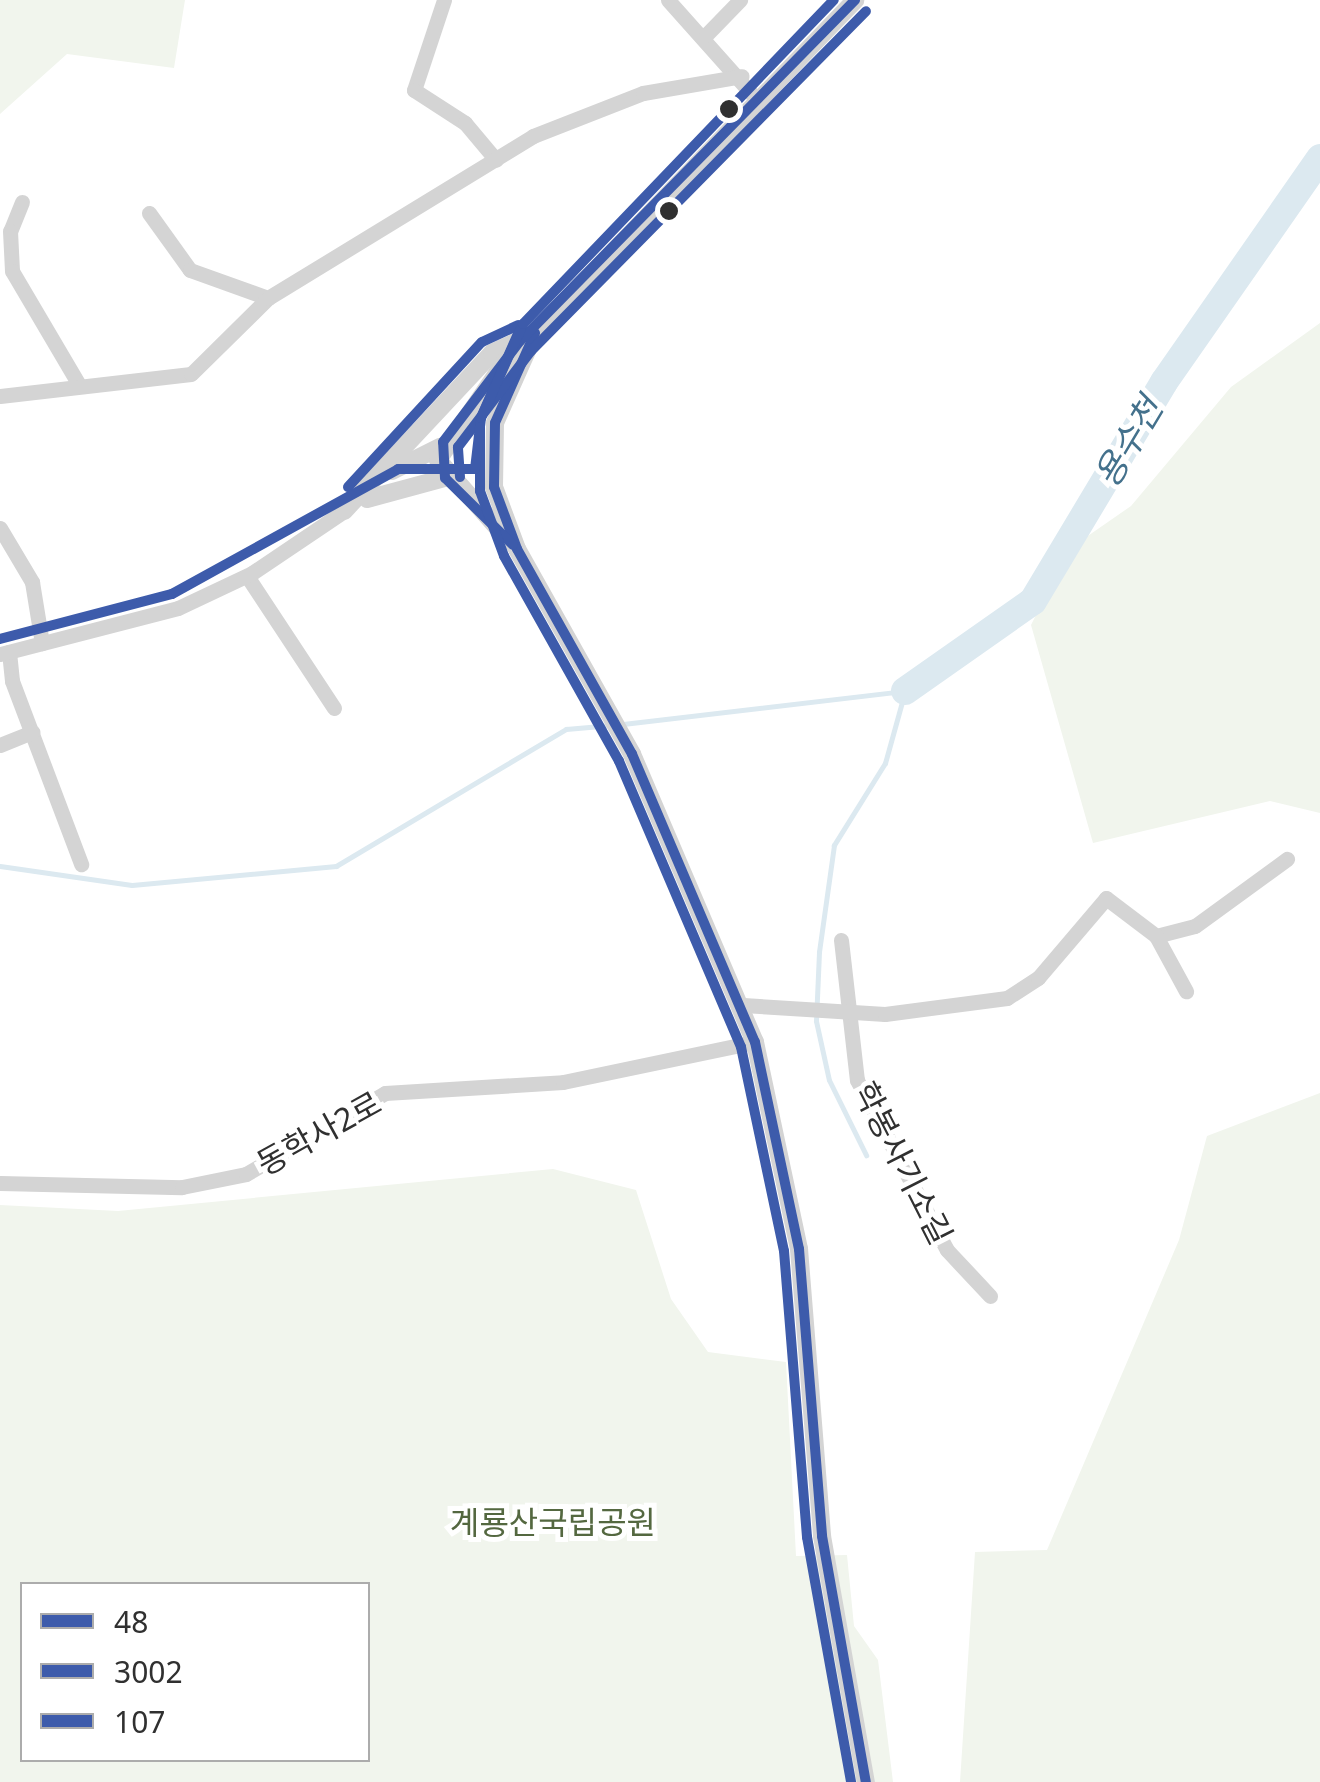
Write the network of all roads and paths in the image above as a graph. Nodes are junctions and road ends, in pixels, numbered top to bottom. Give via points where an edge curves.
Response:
1 (444, 0) edge
2 (668, 0) edge
3 (740, 0) edge
4 (855, 0) edge
5 (706, 36) junction
6 (742, 76) junction
7 (758, 101) junction
8 (496, 160) junction
9 (22, 202) dead end
10 (150, 213) dead end
11 (268, 298) junction
12 (527, 337) junction
13 (78, 382) junction
14 (0, 396) edge
15 (458, 430) junction
16 (440, 447) junction
17 (495, 461) junction
18 (388, 473) junction
19 (449, 481) junction
20 (344, 511) junction
21 (0, 528) edge
22 (518, 550) junction
23 (0, 554) edge
24 (19, 554) junction
25 (247, 576) junction
26 (42, 643) junction
27 (5, 653) edge
28 (334, 708) dead end
29 (34, 732) junction
30 (0, 745) edge
31 (1287, 858) dead end
32 (80, 864) dead end
33 (1156, 936) junction
34 (840, 940) dead end
35 (1186, 991) dead end
36 (743, 1004) junction
37 (836, 1014) junction
38 (754, 1042) junction
39 (0, 1183) edge
40 (990, 1296) dead end
41 (866, 1782) edge

1 - 8 street via 414,90 465,123
2 - 5 street
3 - 5 street
4 - 7 street
5 - 6 street
6 - 7 street
6 - 8 street via 619,100
7 - 12 street
8 - 11 street
9 - 13 street via 10,231 12,271
10 - 11 street via 190,270
11 - 13 street via 191,374
12 - 15 street
12 - 17 street via 495,423
12 - 18 street via 492,353
13 - 14 street
15 - 16 street
15 - 17 street via 477,431
16 - 18 street
16 - 19 street
17 - 19 street via 481,485
17 - 22 street
18 - 20 street
19 - 20 street via 403,483
19 - 22 street
20 - 25 street
21 - 24 street
22 - 36 street via 632,754
23 - 24 street
24 - 26 street
25 - 26 street via 178,608
25 - 28 street
26 - 27 street
27 - 29 street
29 - 30 street
29 - 32 street
31 - 33 street via 1195,926
33 - 35 street
33 - 37 street via 1106,898 1038,978 1007,998
34 - 37 street, 학봉사기소길
36 - 37 street
36 - 38 street
37 - 40 street, 학봉사기소길 via 857,1080 905,1175 946,1250
38 - 39 street, 동학사2로 via 564,1082 385,1093 246,1174 182,1186
38 - 41 street via 799,1249 822,1536

